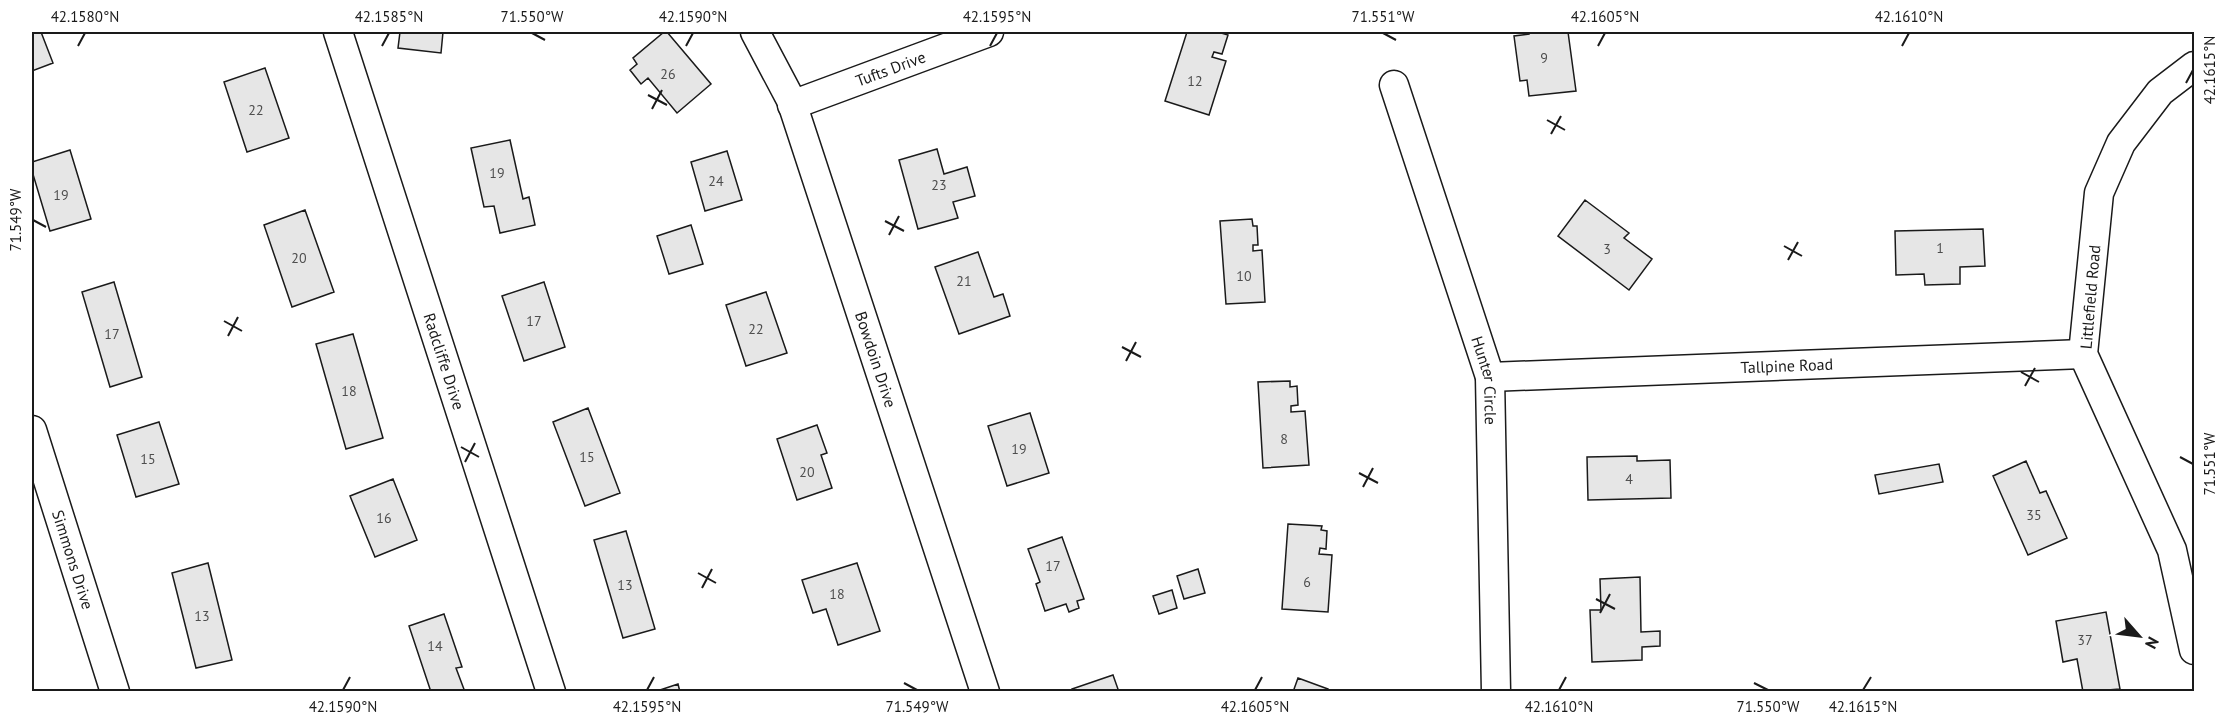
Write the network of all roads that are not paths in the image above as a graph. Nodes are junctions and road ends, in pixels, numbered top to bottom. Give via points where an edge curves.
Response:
1 (338, 32) edge
2 (754, 32) edge
3 (989, 32) edge
4 (2194, 66) edge
5 (1394, 85) dead end
6 (792, 105) junction
7 (2083, 354) junction
8 (1490, 377) junction
9 (32, 430) edge
10 (2194, 650) edge
11 (116, 692) edge
12 (551, 692) edge
13 (985, 692) edge
14 (1496, 692) edge

1 - 12 street, Radcliffe Drive
2 - 6 street, Bowdoin Drive
3 - 6 street, Tufts Drive
4 - 7 street, Littlefield Road via 2160,92 2121,143 2099,194
5 - 8 street, Hunter Circle
6 - 13 street, Bowdoin Drive
7 - 8 street, Tallpine Road
7 - 10 street, Littlefield Road via 2172,550
8 - 14 street, Hunter Circle
9 - 11 street, Simmons Drive

